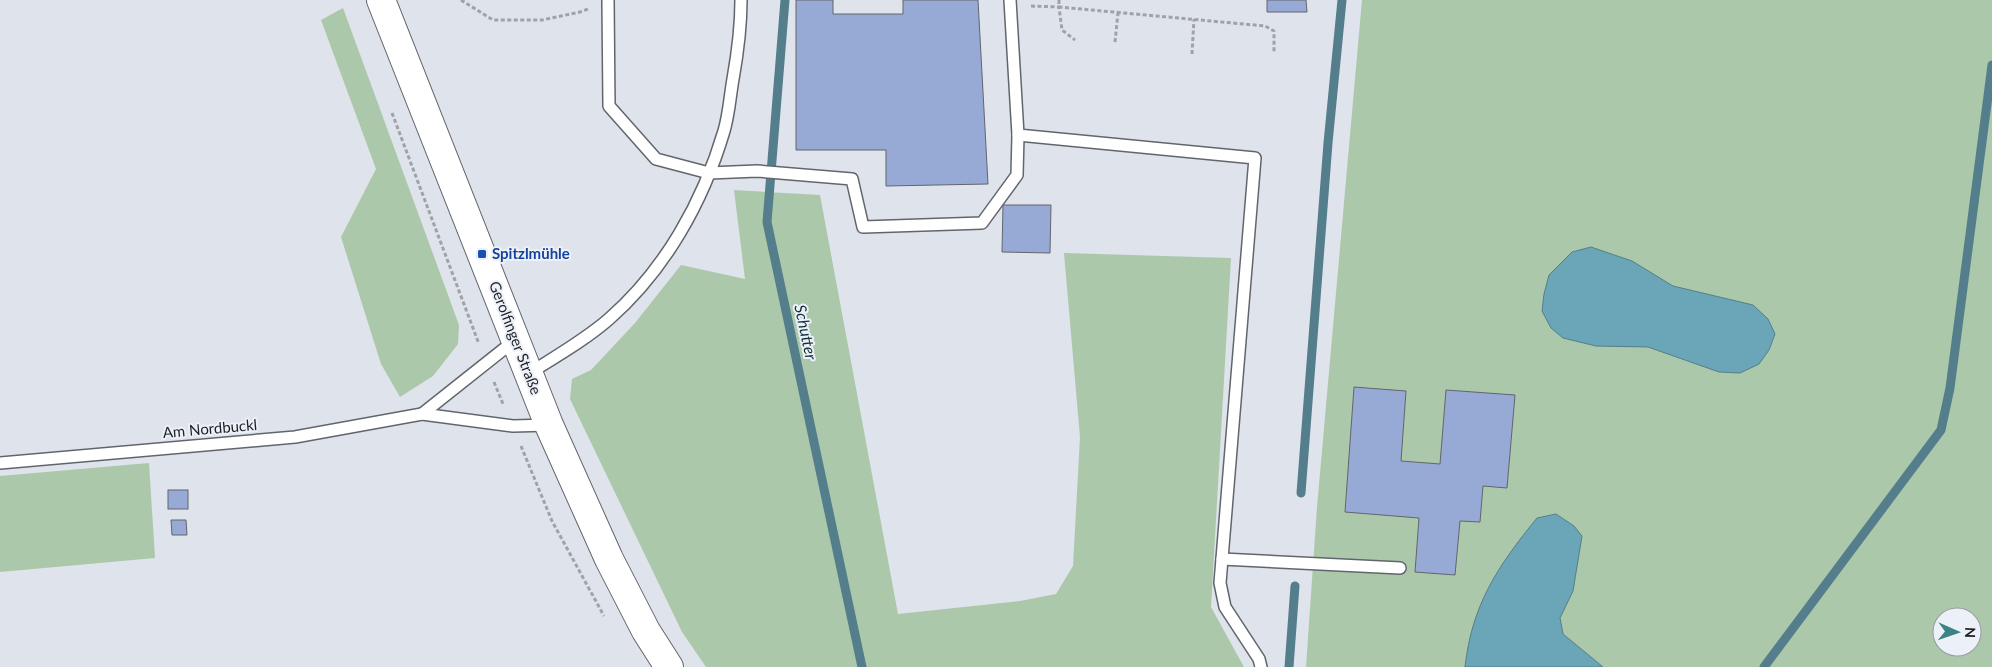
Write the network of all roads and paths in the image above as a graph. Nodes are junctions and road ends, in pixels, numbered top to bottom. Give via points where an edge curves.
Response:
1 (381, 0) edge
2 (461, 0) edge
3 (608, 0) edge
4 (741, 0) edge
5 (1059, 0) edge
6 (1010, 3) edge
7 (1059, 7) junction
8 (589, 8) dead end
9 (1118, 12) junction
10 (1194, 19) junction
11 (1075, 40) dead end
12 (1115, 42) dead end
13 (1274, 53) dead end
14 (1192, 54) dead end
15 (1018, 134) junction
16 (709, 173) junction
17 (514, 340) junction
18 (528, 374) junction
19 (422, 414) junction
20 (549, 425) junction
21 (0, 463) edge
22 (1222, 559) junction
23 (1400, 568) dead end
24 (669, 667) edge
25 (1261, 667) edge

1 - 17 street, Gerolfinger Straße
2 - 8 path via 493,20 542,20
3 - 16 lane via 609,106 656,159
4 - 16 lane via 741,30 724,130
5 - 7 path
6 - 7 path
6 - 15 lane
7 - 9 path
7 - 11 path via 1062,30
9 - 10 path
9 - 12 path
10 - 13 path via 1265,26 1274,31
10 - 14 path
15 - 16 lane via 1017,176 982,223 863,227 852,179 757,170
15 - 22 lane via 1255,158
16 - 18 lane via 686,224 650,277 609,319
17 - 18 street, Gerolfinger Straße
17 - 19 lane
18 - 20 street, Gerolfinger Straße
19 - 20 lane via 513,426
19 - 21 lane, Am Nordbuckl via 295,437
20 - 24 street, Gerolfinger Straße via 609,559 646,631
22 - 23 lane
22 - 25 lane via 1220,583 1225,607

